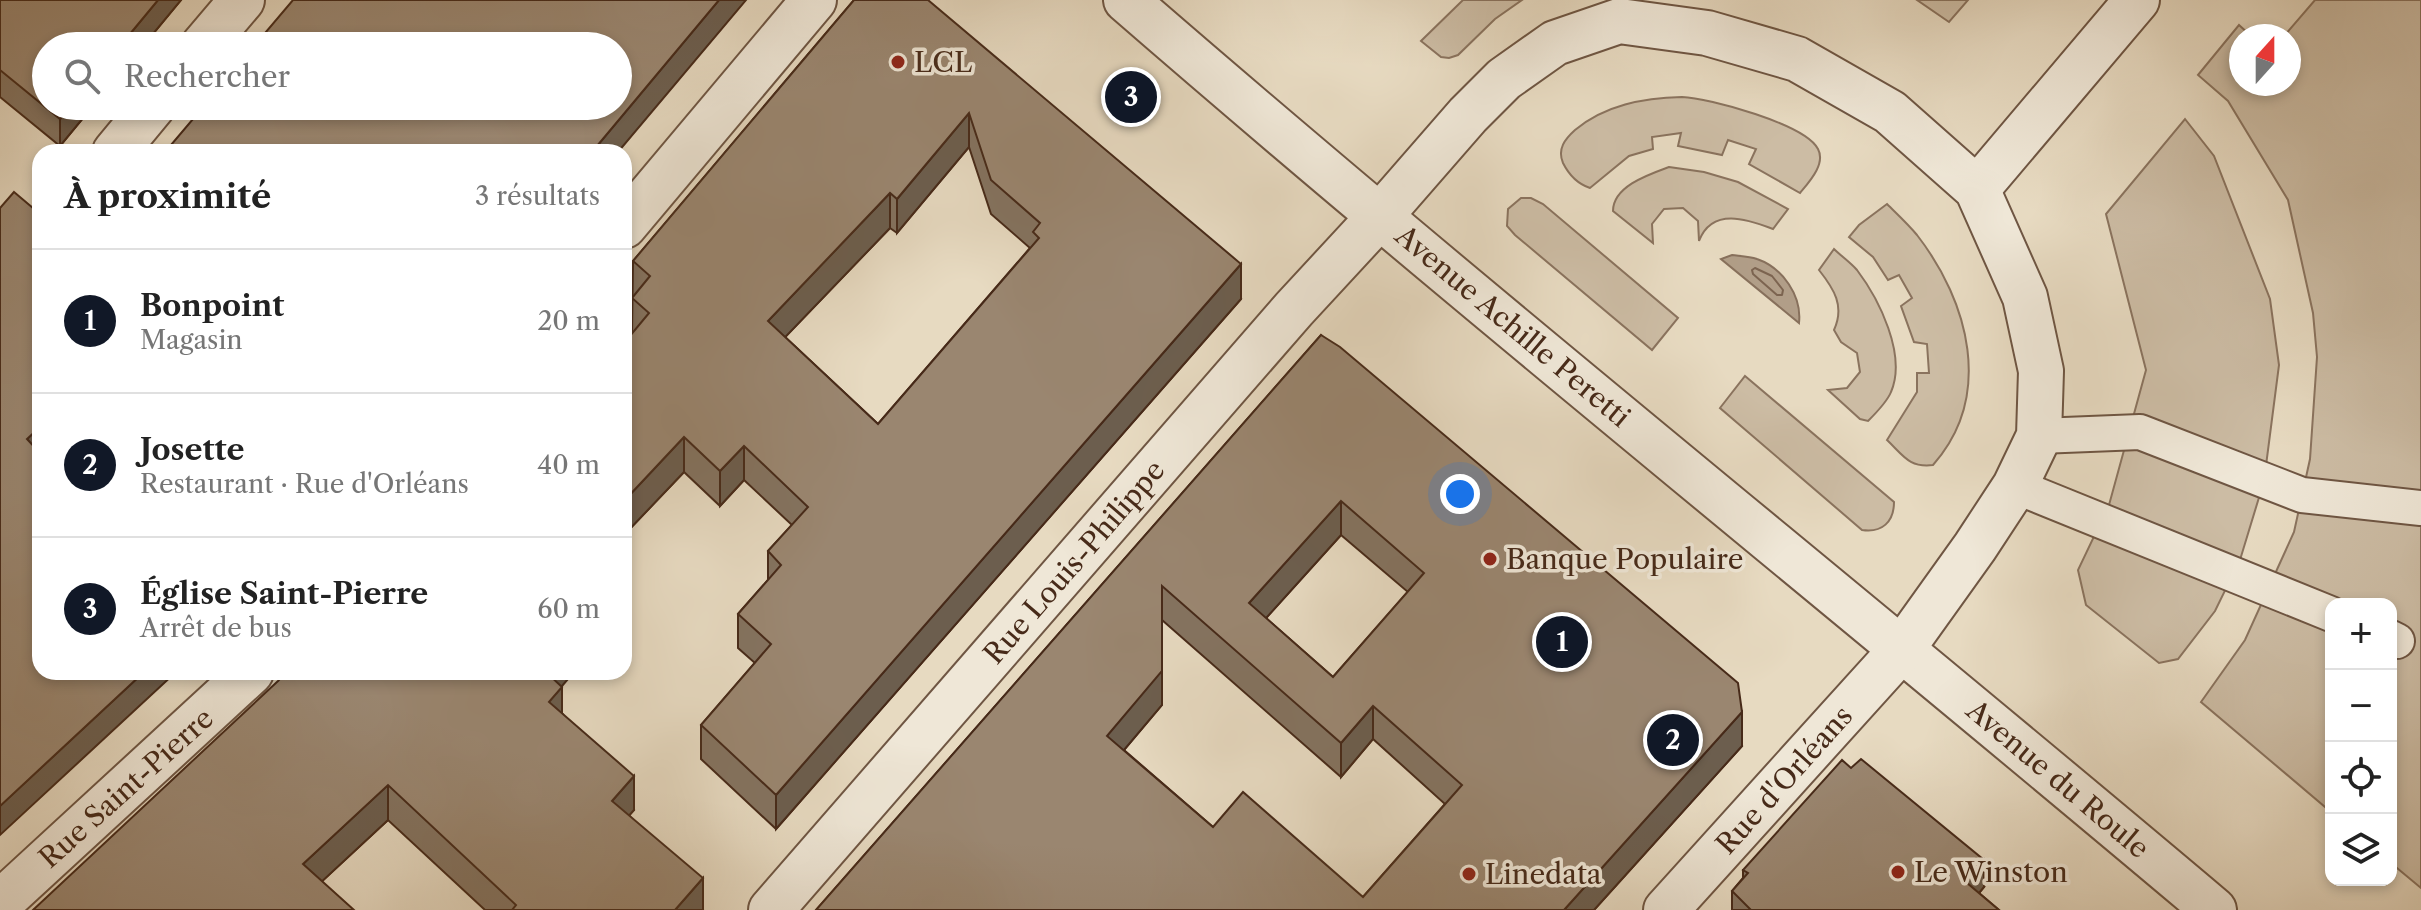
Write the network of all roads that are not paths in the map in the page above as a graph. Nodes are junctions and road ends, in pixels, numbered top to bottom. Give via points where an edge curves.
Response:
1 (242, 0) edge
2 (814, 0) edge
3 (1126, 0) edge
4 (2137, 0) edge
5 (1613, 10) edge
6 (215, 32) edge
7 (141, 120) edge
8 (122, 144) edge
9 (1977, 189) junction
10 (632, 216) edge
11 (1380, 216) junction
12 (2039, 436) junction
13 (2015, 486) junction
14 (2421, 508) edge
15 (2325, 612) edge
16 (1902, 649) junction
17 (242, 680) edge
18 (0, 903) edge
19 (771, 910) edge
20 (1666, 910) edge
21 (2214, 910) edge

1 - 6 street
2 - 10 street
3 - 11 street, Avenue Achille Peretti
4 - 9 street
5 - 9 street via 1797,59 1890,112
5 - 11 street, Rue Louis-Philippe via 1504,79
7 - 8 street
9 - 12 street via 2025,297 2041,371
11 - 16 street, Avenue Achille Peretti
11 - 19 street, Rue Louis-Philippe
12 - 13 street, Rue d'Orléans
12 - 14 lane via 2140,432 2302,495
13 - 15 lane
13 - 16 street, Rue d'Orléans
16 - 20 street, Rue d'Orléans
16 - 21 street, Avenue du Roule
17 - 18 street, Rue Saint-Pierre

